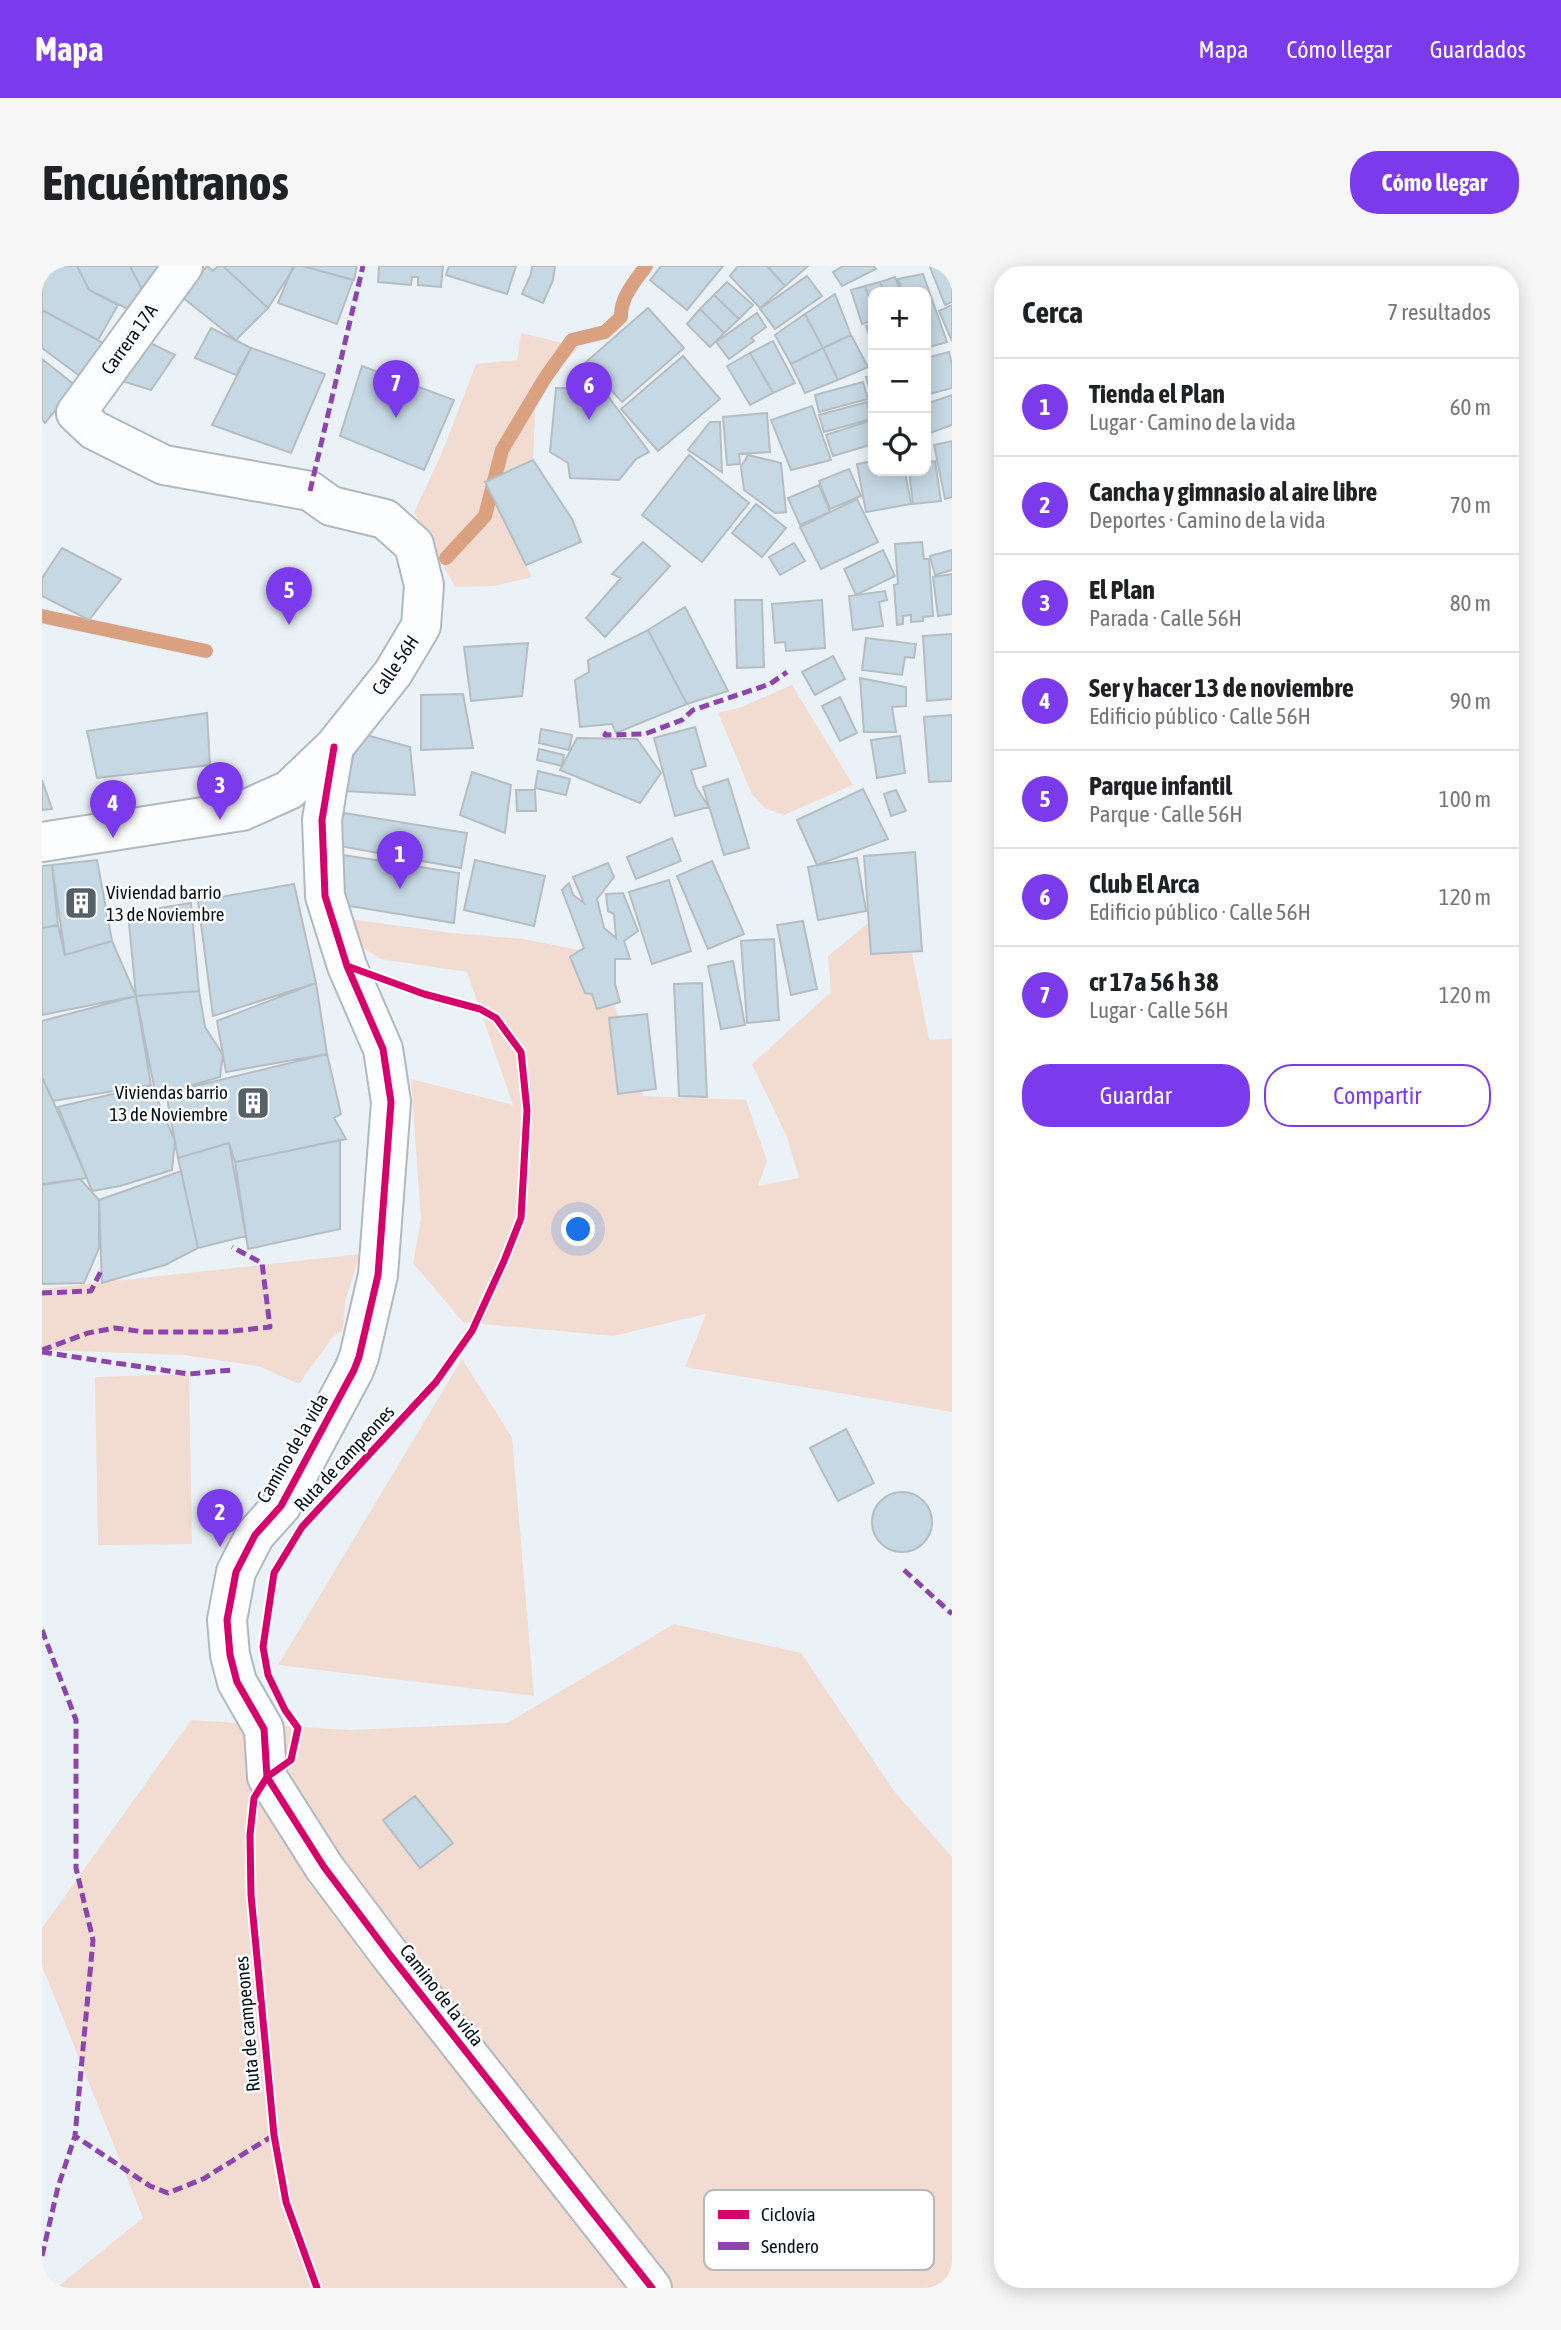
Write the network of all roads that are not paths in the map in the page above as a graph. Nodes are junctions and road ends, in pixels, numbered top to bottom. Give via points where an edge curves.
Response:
1 (183, 266) edge
2 (76, 413) joint
3 (334, 747) junction
4 (42, 842) edge
5 (652, 2288) edge

1 - 2 street, Carrera 17A
2 - 3 street, Calle 56H via 94,430 164,465 310,491 331,506 385,519 414,545 424,585 421,626 393,673
3 - 4 street, Calle 56H via 289,790 242,811
3 - 5 street, Camino de la vida via 322,820 325,896 347,966 383,1049 391,1102 378,1275 354,1370 281,1506 255,1535 236,1572 228,1620 230,1655 237,1682 264,1729 267,1777 324,1867

